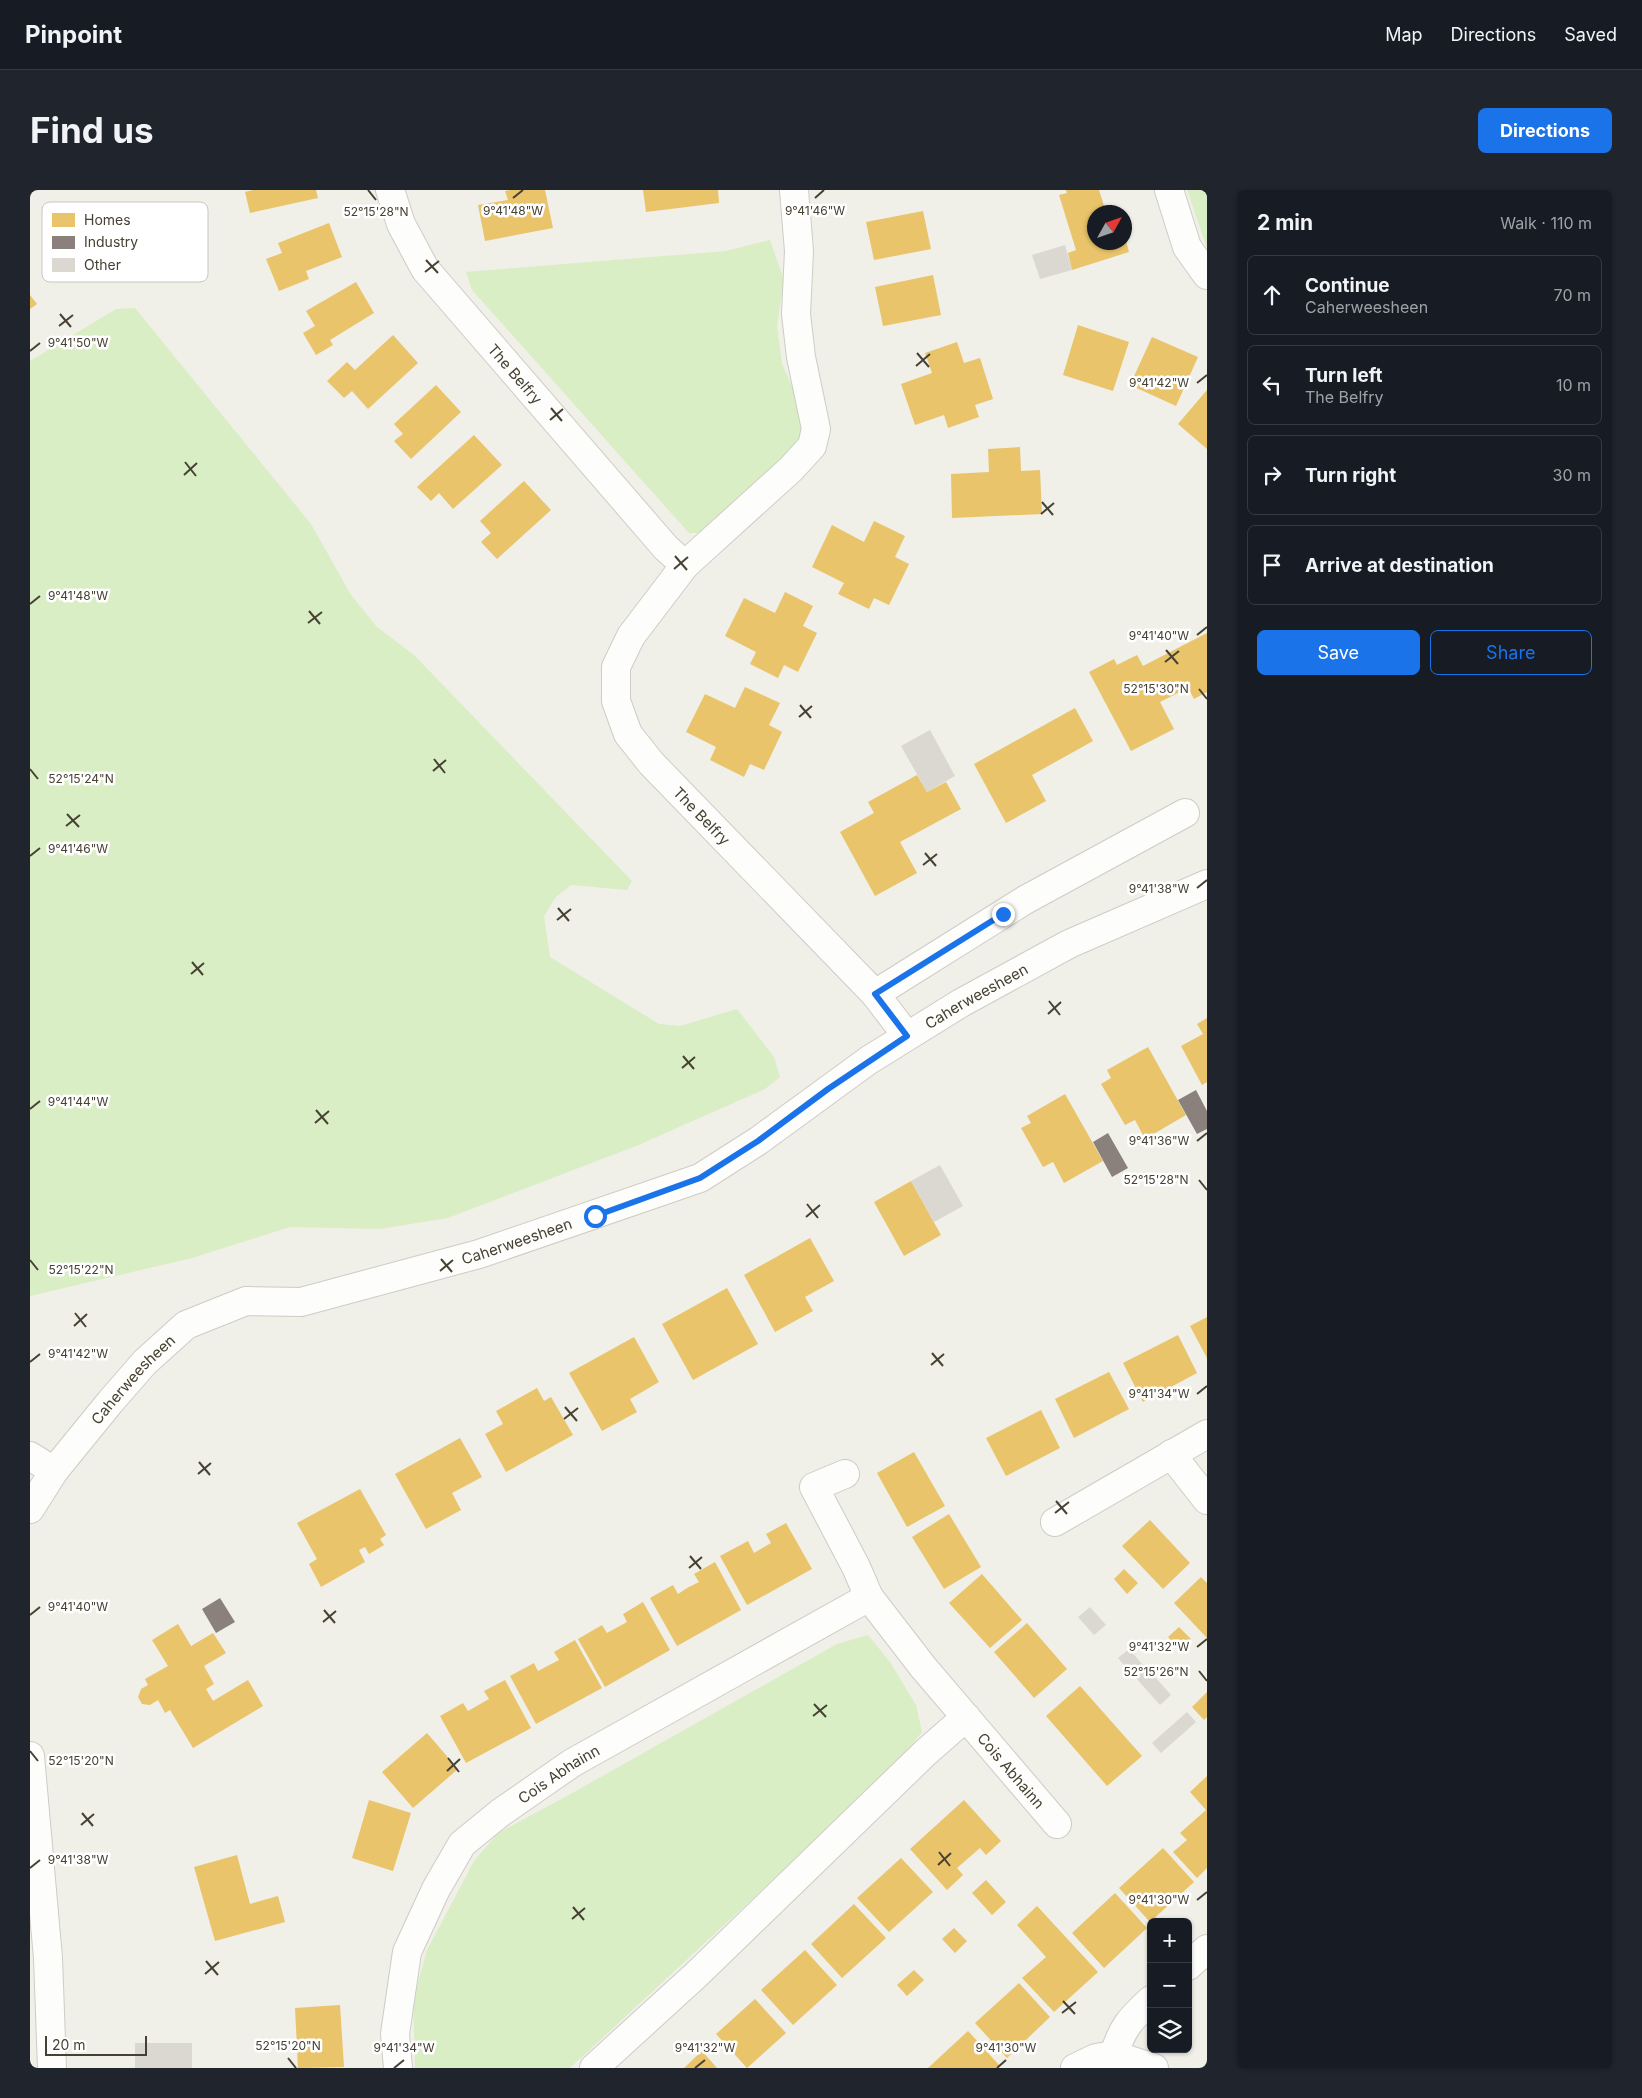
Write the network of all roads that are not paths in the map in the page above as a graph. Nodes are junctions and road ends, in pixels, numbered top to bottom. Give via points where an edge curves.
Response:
1 (390, 190) edge
2 (794, 190) edge
3 (1169, 190) edge
4 (1207, 275) edge
5 (685, 565) junction
6 (1185, 813) dead end
7 (1207, 884) edge
8 (875, 994) junction
9 (907, 1036) junction
10 (1207, 1434) edge
11 (1172, 1454) junction
12 (30, 1456) edge
13 (54, 1472) junction
14 (845, 1474) dead end
15 (1207, 1500) edge
16 (30, 1509) edge
17 (1055, 1522) dead end
18 (869, 1597) junction
19 (966, 1717) junction
20 (30, 1756) edge
21 (1057, 1824) dead end
22 (1207, 1949) edge
23 (1191, 1963) edge
24 (1147, 2004) edge
25 (1114, 2055) junction
26 (52, 2068) edge
27 (398, 2068) edge
28 (594, 2068) edge
29 (1075, 2068) edge
30 (1154, 2068) edge

1 - 5 street, The Belfry via 401,224 425,269 666,548
2 - 5 street, The Belfry via 799,251 796,314 816,430 812,446
3 - 4 street via 1187,247
5 - 8 street, The Belfry via 631,636 616,667 616,701 628,734 651,763
6 - 8 street via 1024,900
7 - 9 street, Caherweesheen via 1069,944
8 - 9 street, The Belfry
9 - 13 street, Caherweesheen via 700,1178 479,1254 301,1302 246,1301 186,1325 145,1362
10 - 11 street
11 - 15 street
11 - 17 street
12 - 13 street
13 - 16 street, Caherweesheen
14 - 18 street, Cois Abhainn via 814,1487
18 - 19 street, Cois Abhainn
18 - 27 street, Cois Abhainn via 572,1763 462,1844 436,1889 407,1952 395,2034
19 - 21 street, Cois Abhainn
19 - 28 street, Cois Abhainn
20 - 26 street via 48,1958
22 - 23 street
24 - 25 street via 1119,2036
25 - 29 street via 1096,2058
25 - 30 street

